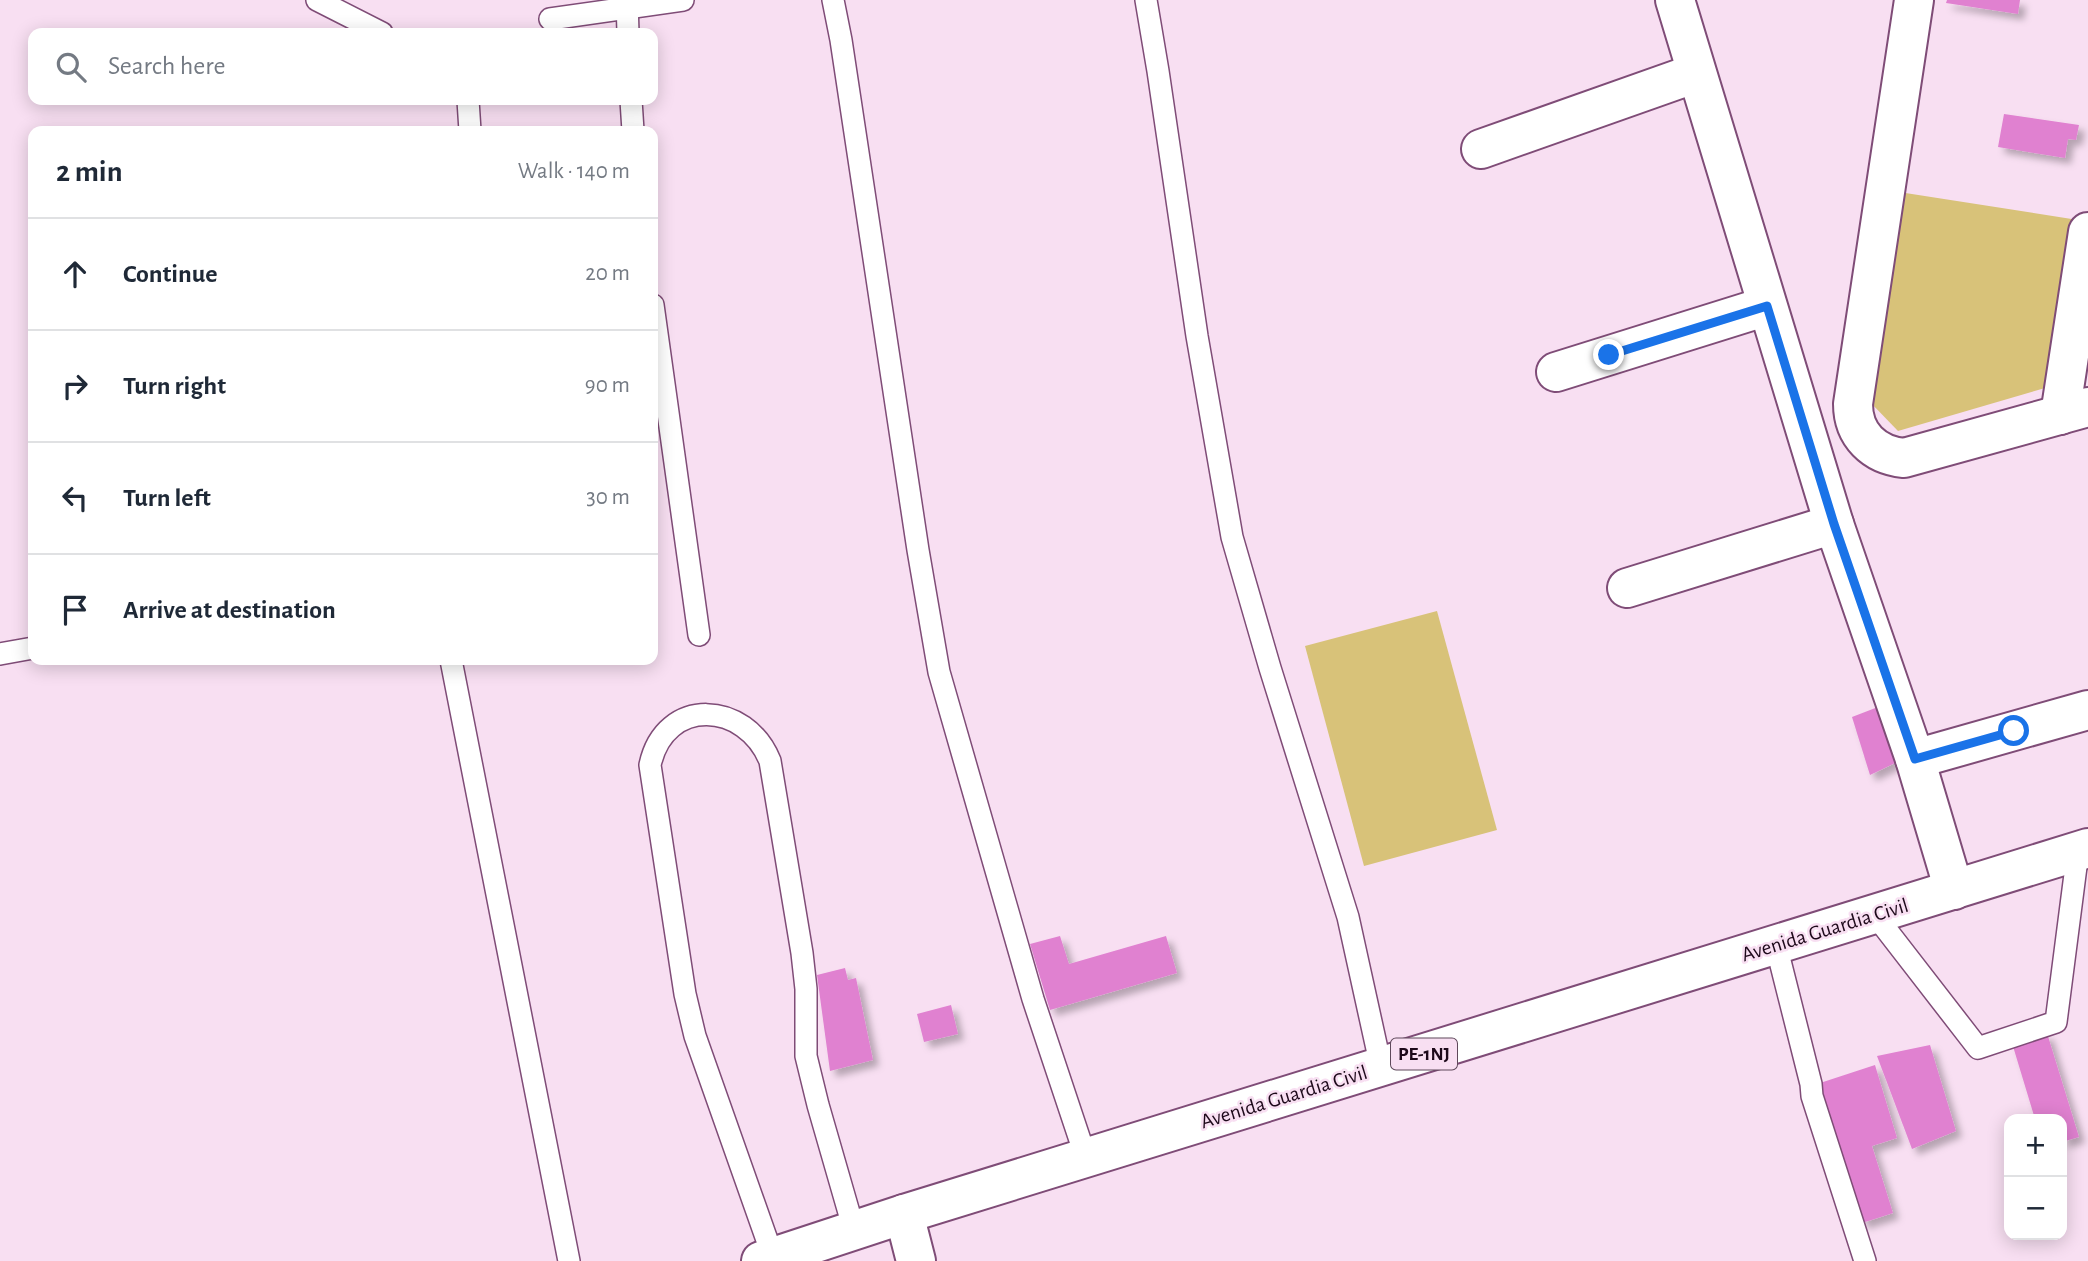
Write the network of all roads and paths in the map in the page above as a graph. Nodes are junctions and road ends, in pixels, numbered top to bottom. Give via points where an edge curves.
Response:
1 (317, 0) edge
2 (683, 0) edge
3 (832, 0) edge
4 (1146, 0) edge
5 (1675, 0) edge
6 (1914, 0) edge
7 (627, 4) edge
8 (550, 19) dead end
9 (373, 28) edge
10 (628, 28) edge
11 (1696, 72) junction
12 (468, 105) edge
13 (631, 105) edge
14 (470, 126) edge
15 (632, 126) edge
16 (1481, 149) dead end
17 (2088, 232) edge
18 (1767, 306) junction
19 (658, 341) edge
20 (1556, 372) dead end
21 (2074, 411) edge
22 (1834, 524) junction
23 (1627, 588) dead end
24 (699, 635) dead end
25 (28, 649) edge
26 (0, 654) edge
27 (452, 665) edge
28 (2088, 710) edge
29 (1915, 759) junction
30 (2083, 850) edge
31 (1954, 890) junction
32 (1875, 915) junction
33 (1776, 945) junction
34 (1381, 1067) junction
35 (1086, 1158) junction
36 (904, 1213) junction
37 (855, 1230) junction
38 (767, 1259) edge
39 (569, 1261) edge
40 (916, 1261) edge
41 (1866, 1261) edge

1 - 9 lane
2 - 7 lane
3 - 35 lane via 939,673 1033,999
4 - 34 lane via 1232,537 1348,917
5 - 11 main road
6 - 21 main road via 1853,404 1856,424 1871,446 1904,458
7 - 8 lane
7 - 10 lane
11 - 16 main road
11 - 18 main road
12 - 14 lane
13 - 15 lane
17 - 21 main road
18 - 20 main road
18 - 22 main road
19 - 24 lane
22 - 23 main road
22 - 29 main road
25 - 26 lane
27 - 39 lane
28 - 29 main road
29 - 31 main road
30 - 31 main road, Avenida Guardia Civil / PE-1NJ
30 - 32 lane via 2056,1023 1978,1048
31 - 32 main road, Avenida Guardia Civil / PE-1NJ
32 - 33 main road, Avenida Guardia Civil / PE-1NJ
33 - 34 main road, Avenida Guardia Civil / PE-1NJ
33 - 41 lane via 1812,1096
34 - 35 main road, Avenida Guardia Civil / PE-1NJ
35 - 36 main road, Avenida Guardia Civil / PE-1NJ
36 - 37 main road, Avenida Guardia Civil / PE-1NJ
36 - 40 main road
37 - 38 main road, Avenida Guardia Civil / PE-1NJ
37 - 38 lane via 806,1056 805,973 770,761 758,738 741,724 716,715 687,718 666,731 654,748 650,765 685,994

